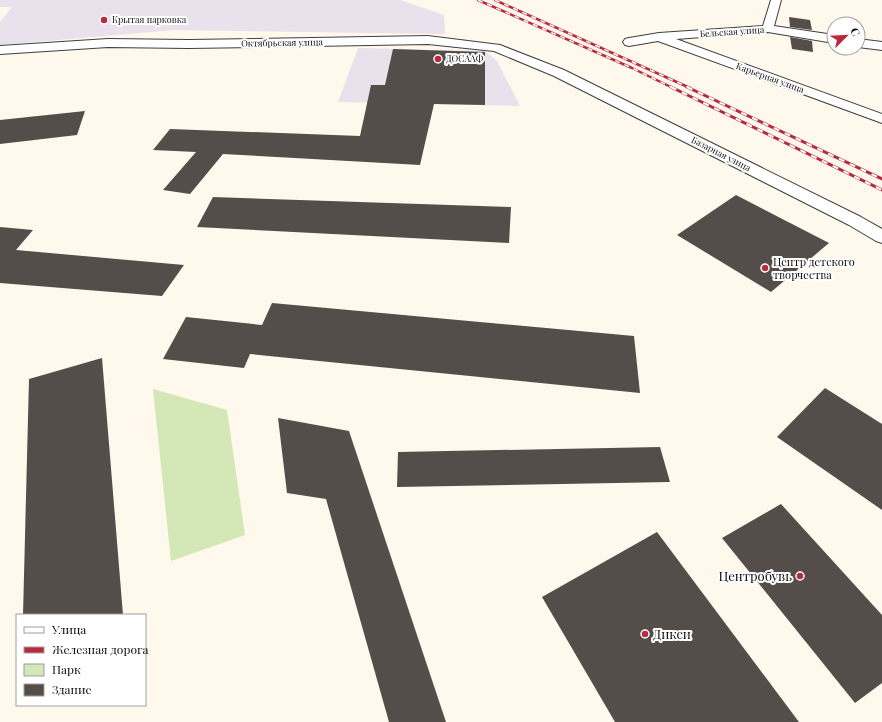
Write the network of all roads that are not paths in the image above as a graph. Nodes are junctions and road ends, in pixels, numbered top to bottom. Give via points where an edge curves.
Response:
1 (776, 0) edge
2 (768, 29) junction
3 (659, 37) junction
4 (826, 38) edge
5 (629, 42) dead end
6 (866, 44) edge
7 (882, 46) edge
8 (0, 50) edge
9 (559, 73) joint
10 (882, 118) edge
11 (882, 237) edge

1 - 2 street
2 - 3 street, Бельская улица
2 - 4 street, Бельская улица
3 - 5 street, Бельская улица
3 - 10 street, Карьерная улица
6 - 7 street
8 - 9 street, Октябрьская улица via 108,43 428,40 496,48
9 - 11 street, Базарная улица via 855,221

